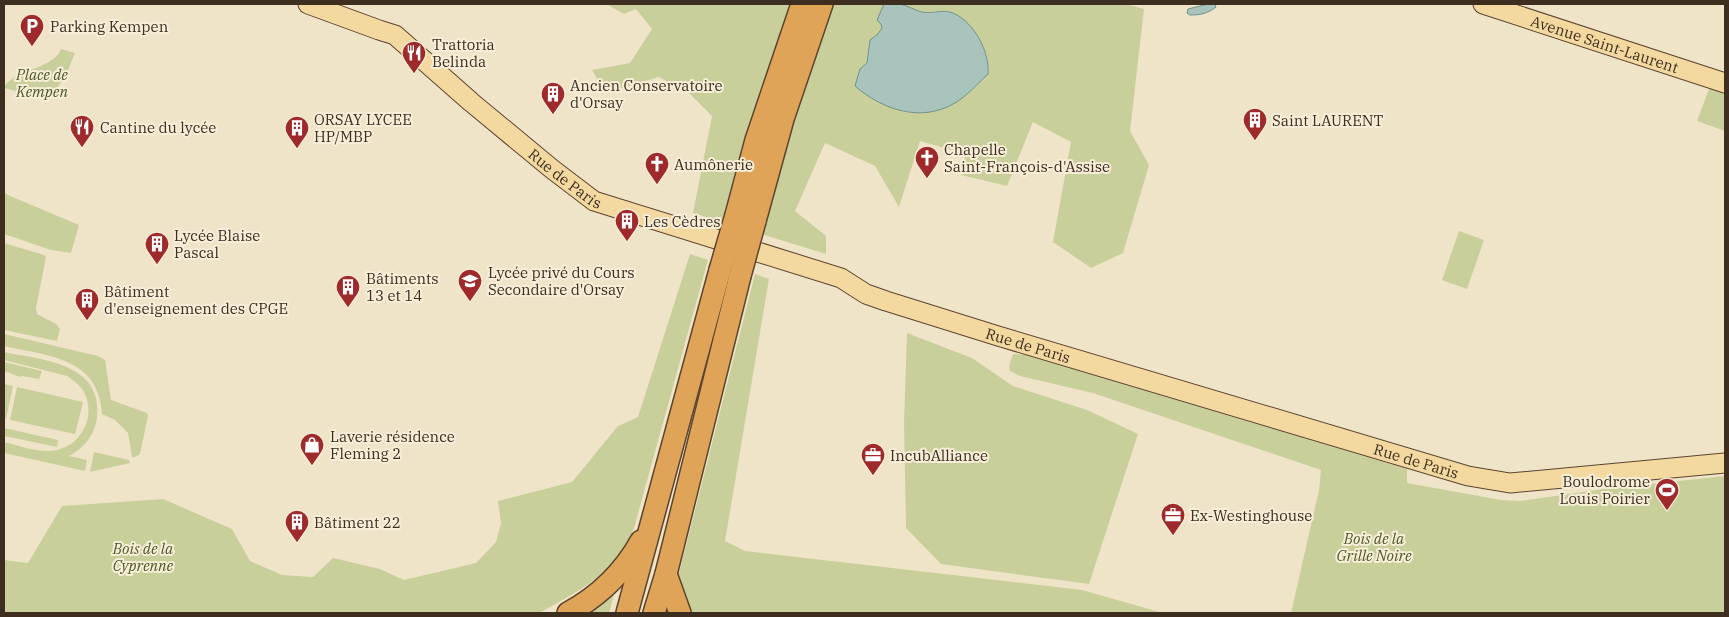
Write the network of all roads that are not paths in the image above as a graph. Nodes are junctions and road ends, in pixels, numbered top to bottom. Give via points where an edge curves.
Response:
1 (308, 4) edge
2 (802, 4) edge
3 (822, 4) edge
4 (1483, 4) edge
5 (1725, 83) edge
6 (745, 218) junction
7 (730, 273) junction
8 (1725, 463) edge
9 (652, 522) junction
10 (666, 574) junction
11 (568, 613) edge
12 (627, 613) edge
13 (654, 613) edge
14 (680, 613) edge

1 - 8 main road, Rue de Paris via 395,34 464,96 594,201 841,278 866,294 886,301 1468,476 1510,483
2 - 6 highway via 756,140
3 - 6 highway
4 - 5 main road, Avenue Saint-Laurent
6 - 7 highway, bridge
7 - 9 highway
7 - 10 highway
9 - 11 highway via 620,572 602,591
9 - 12 highway
10 - 13 highway
10 - 14 highway

